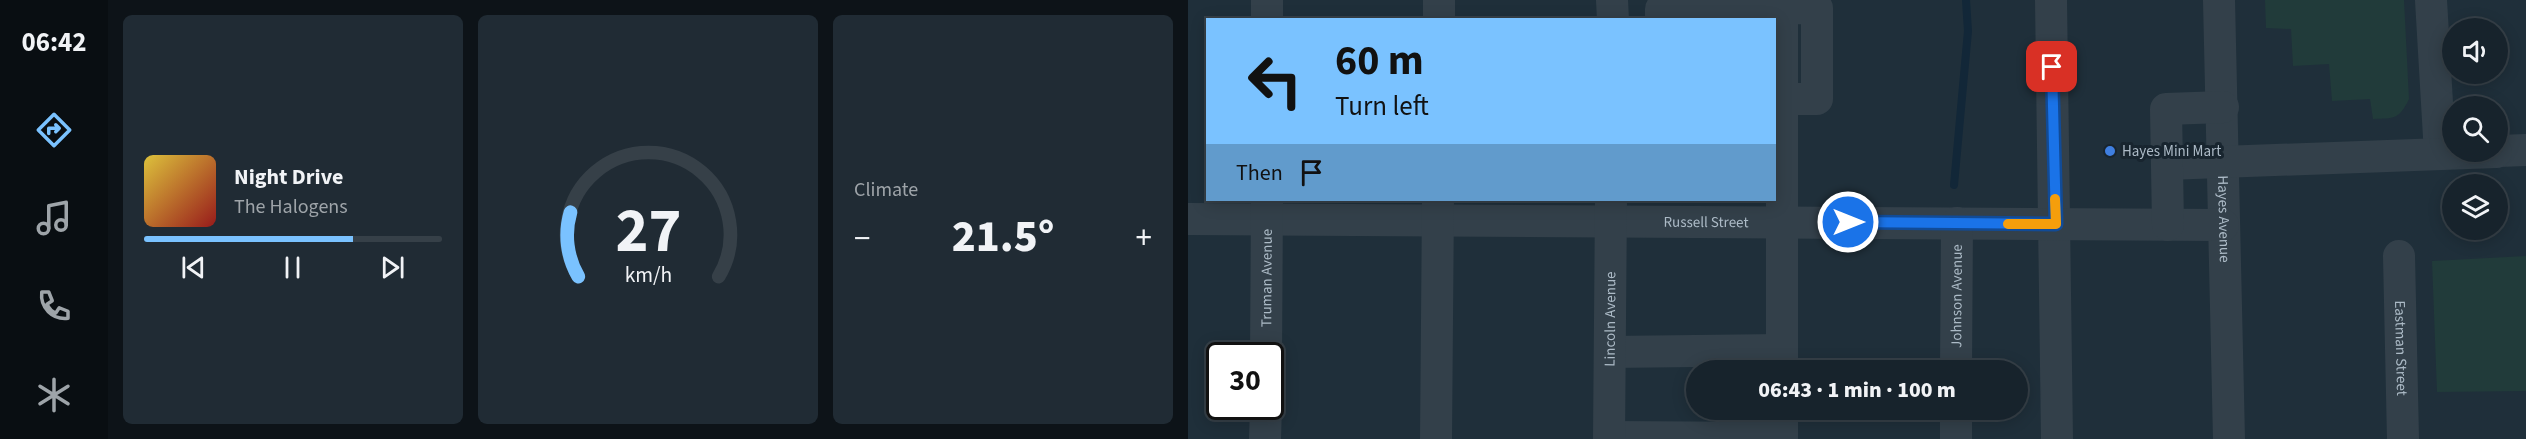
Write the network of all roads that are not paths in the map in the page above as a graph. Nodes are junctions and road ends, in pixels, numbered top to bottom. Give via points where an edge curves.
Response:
1 (1267, 0) edge
2 (1439, 0) edge
3 (1612, 0) edge
4 (2051, 0) edge
5 (2219, 0) edge
6 (2431, 0) edge
7 (1782, 4) edge
8 (1818, 4) edge
9 (1267, 18) edge
10 (1439, 18) edge
11 (1613, 18) edge
12 (1661, 18) edge
13 (1778, 99) edge
14 (2223, 108) junction
15 (2526, 150) edge
16 (2508, 151) edge
17 (2440, 154) joint
18 (2223, 163) junction
19 (2167, 164) junction
20 (1267, 209) edge
21 (1438, 210) edge
22 (1611, 210) edge
23 (1188, 219) edge
24 (1782, 222) junction
25 (1957, 223) junction
26 (2056, 224) junction
27 (2168, 225) junction
28 (2223, 225) junction
29 (2399, 256) dead end
30 (1266, 342) edge
31 (1610, 352) junction
32 (1782, 360) edge
33 (1956, 360) edge
34 (1266, 420) edge
35 (1782, 420) edge
36 (1956, 420) edge
37 (1609, 438) edge
38 (1265, 439) edge
39 (1437, 439) edge
40 (1782, 439) edge
41 (1956, 439) edge
42 (2057, 439) edge
43 (2229, 439) edge
44 (2403, 439) edge

1 - 9 street
2 - 10 street
3 - 11 street
4 - 26 street
5 - 14 street, Hayes Avenue
6 - 17 street
7 - 8 street
7 - 12 street via 1662,9
7 - 13 street
8 - 13 street via 1817,99
13 - 24 street
14 - 18 street, Hayes Avenue
14 - 19 street via 2166,109
15 - 16 street
17 - 18 street
18 - 19 street
18 - 28 street, Hayes Avenue
19 - 27 street
20 - 21 street, Russell Street
20 - 23 street, Russell Street
20 - 30 street, Truman Avenue
21 - 22 street, Russell Street
21 - 39 street
22 - 24 street, Russell Street
22 - 31 street, Lincoln Avenue
24 - 25 street, Russell Street
24 - 32 street
25 - 26 street, Russell Street
25 - 33 street, Johnson Avenue
26 - 27 street, Russell Street
26 - 42 street
27 - 28 street, Russell Street
28 - 43 street, Hayes Avenue
29 - 44 street, Eastman Street
31 - 32 street
31 - 37 street, Lincoln Avenue
34 - 38 street
35 - 40 street
36 - 41 street
37 - 40 street

